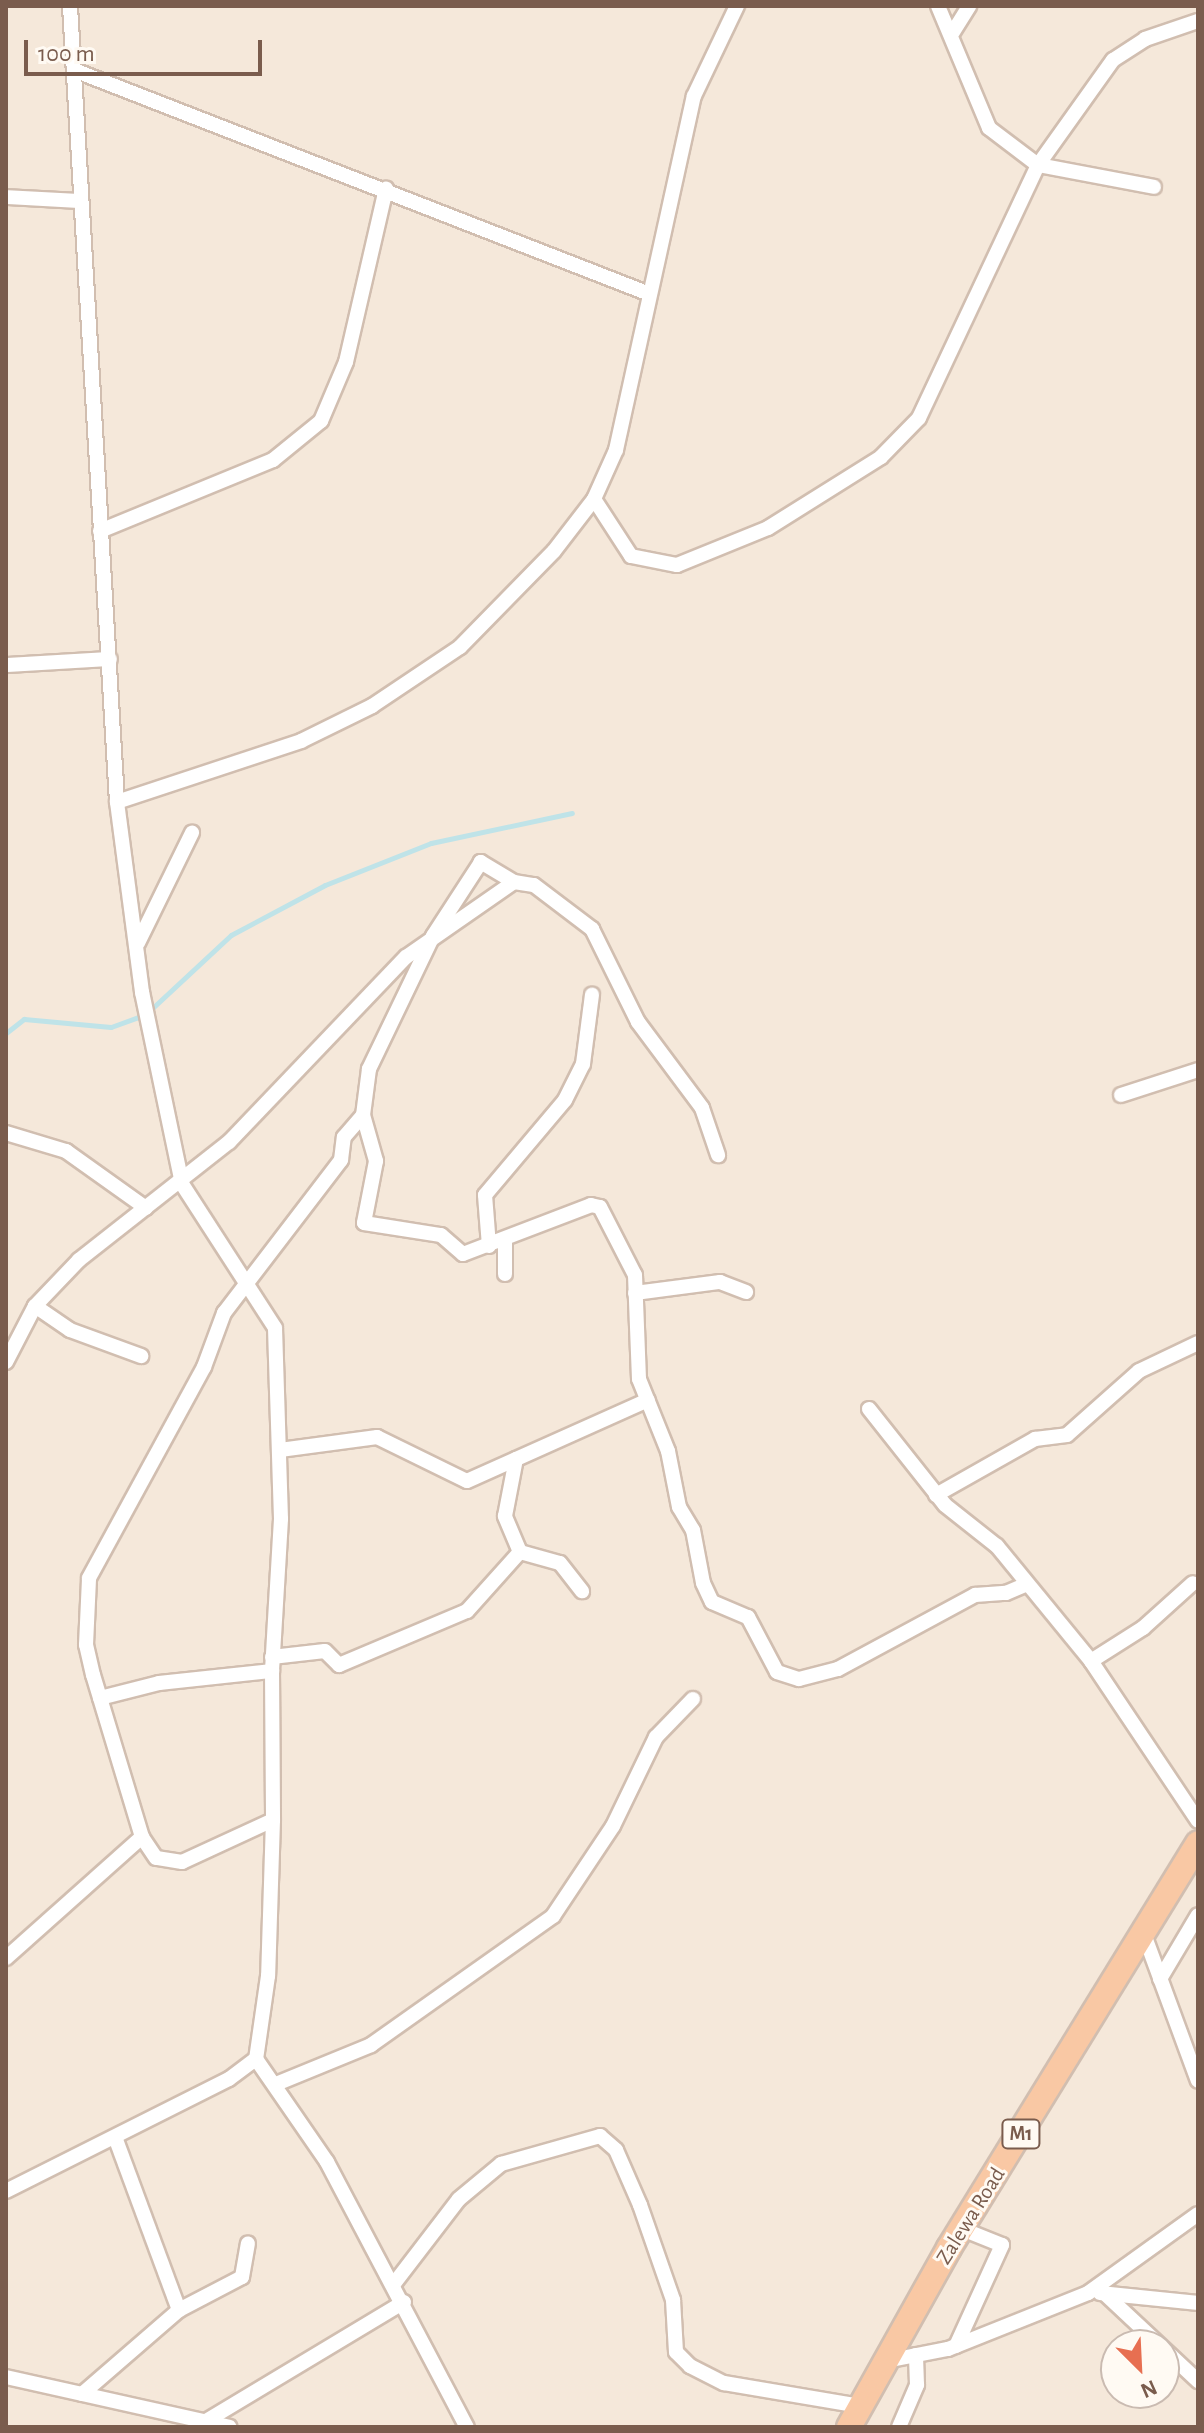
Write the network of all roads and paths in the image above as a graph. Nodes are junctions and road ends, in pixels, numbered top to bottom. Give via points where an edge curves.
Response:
1 (70, 6) edge
2 (737, 6) edge
3 (938, 6) edge
4 (969, 6) edge
5 (1198, 21) edge
6 (953, 32) junction
7 (79, 72) junction
8 (1038, 165) junction
9 (1154, 187) dead end
10 (386, 189) junction
11 (6, 197) edge
12 (81, 201) junction
13 (647, 293) junction
14 (594, 499) junction
15 (100, 531) junction
16 (110, 659) junction
17 (6, 665) edge
18 (117, 802) junction
19 (192, 833) dead end
20 (514, 882) junction
21 (433, 936) junction
22 (136, 947) junction
23 (592, 995) dead end
24 (1198, 1070) edge
25 (1121, 1095) dead end
26 (363, 1115) junction
27 (6, 1133) edge
28 (718, 1155) dead end
29 (182, 1184) junction
30 (146, 1208) junction
31 (505, 1241) junction
32 (489, 1246) junction
33 (505, 1274) dead end
34 (248, 1280) junction
35 (746, 1292) dead end
36 (635, 1293) junction
37 (35, 1306) junction
38 (1198, 1343) edge
39 (141, 1356) dead end
40 (6, 1362) edge
41 (648, 1400) junction
42 (869, 1409) dead end
43 (280, 1450) junction
44 (516, 1459) junction
45 (936, 1495) junction
46 (520, 1552) junction
47 (1193, 1583) dead end
48 (1027, 1584) junction
49 (582, 1591) dead end
50 (1091, 1661) junction
51 (272, 1664) junction
52 (100, 1698) junction
53 (693, 1699) dead end
54 (273, 1820) junction
55 (1198, 1821) edge
56 (142, 1837) junction
57 (1198, 1844) edge
58 (1198, 1915) edge
59 (1145, 1937) junction
60 (6, 1958) edge
61 (1160, 1979) junction
62 (256, 2059) junction
63 (1198, 2081) edge
64 (276, 2084) junction
65 (115, 2137) junction
66 (6, 2191) edge
67 (1198, 2214) edge
68 (962, 2229) junction
69 (248, 2244) dead end
70 (393, 2285) junction
71 (1088, 2293) junction
72 (1104, 2293) junction
73 (404, 2302) junction
74 (1198, 2303) edge
75 (179, 2310) junction
76 (956, 2346) junction
77 (916, 2355) junction
78 (886, 2361) junction
79 (6, 2377) edge
80 (263, 2379) dead end
81 (1198, 2381) edge
82 (82, 2394) junction
83 (238, 2406) junction
84 (854, 2417) edge
85 (206, 2421) junction
86 (229, 2427) edge
87 (467, 2427) edge
88 (899, 2427) edge

1 - 7 street
2 - 13 street via 694,96
3 - 6 street
4 - 6 street
5 - 8 street via 1145,39 1113,60
6 - 8 street via 989,128
7 - 10 street
7 - 12 street
8 - 9 street
8 - 14 street via 932,394 881,457 768,528 677,565 631,556
10 - 13 street
10 - 15 street via 346,362 321,421 273,460
11 - 12 street
12 - 15 street
13 - 14 street via 616,450
14 - 18 street via 526,583 418,678 301,741
15 - 16 street
16 - 17 street
16 - 18 street
18 - 22 street
19 - 22 street via 158,891
20 - 21 street
20 - 21 street via 481,862
20 - 28 street via 534,885 592,929 638,1022 702,1108
21 - 26 street via 369,1069
21 - 29 street
22 - 29 street
23 - 32 street via 583,1064 565,1100 485,1195
24 - 25 street
26 - 32 street via 376,1149 364,1223 441,1235 463,1254
26 - 34 street via 344,1137 341,1160
27 - 30 street via 66,1151
29 - 30 street
29 - 34 street via 223,1255
30 - 37 street via 79,1260
31 - 32 street
31 - 33 street
31 - 36 street via 596,1204 632,1265
34 - 43 street via 275,1328
34 - 52 street via 224,1313 204,1367 89,1578 86,1645
35 - 36 street via 720,1282
36 - 41 street via 637,1365
37 - 39 street via 70,1330
37 - 40 street
38 - 45 street via 1139,1371 1067,1435 1035,1439
41 - 44 street
41 - 48 street via 712,1602 748,1617 768,1659 789,1678 838,1669 975,1595 1006,1593
42 - 45 street
43 - 44 street via 377,1437 467,1481
43 - 51 street
44 - 46 street via 505,1516
45 - 48 street via 997,1546
46 - 49 street via 560,1563
46 - 51 street via 467,1611 434,1629 339,1665 325,1651
47 - 50 street via 1143,1628
48 - 50 street
50 - 55 street
51 - 52 street
51 - 54 street
52 - 56 street
53 - 64 street via 656,1737 613,1826 553,1916 371,2045
54 - 56 street via 182,1862 156,1858
54 - 62 street via 268,1976
56 - 60 street
57 - 59 highway, Zalewa Road / M1
58 - 61 street
59 - 61 street
59 - 68 highway, Zalewa Road / M1
61 - 63 street
62 - 64 street
62 - 65 street
64 - 70 street via 327,2162
65 - 66 street
65 - 75 street
67 - 71 street
68 - 76 street via 1002,2245
68 - 78 highway, Zalewa Road / M1
69 - 75 street via 242,2277
70 - 73 street
70 - 84 street via 459,2199 501,2164 600,2136 616,2150 640,2205 673,2300 676,2352 690,2366 724,2383
71 - 72 street
71 - 76 street
72 - 74 street
72 - 81 street
73 - 83 street
73 - 87 street
75 - 82 street
76 - 77 street
77 - 78 street
77 - 88 street via 917,2385
78 - 84 highway, Zalewa Road / M1
79 - 82 street
80 - 83 street
82 - 85 street
83 - 85 street
85 - 86 street

